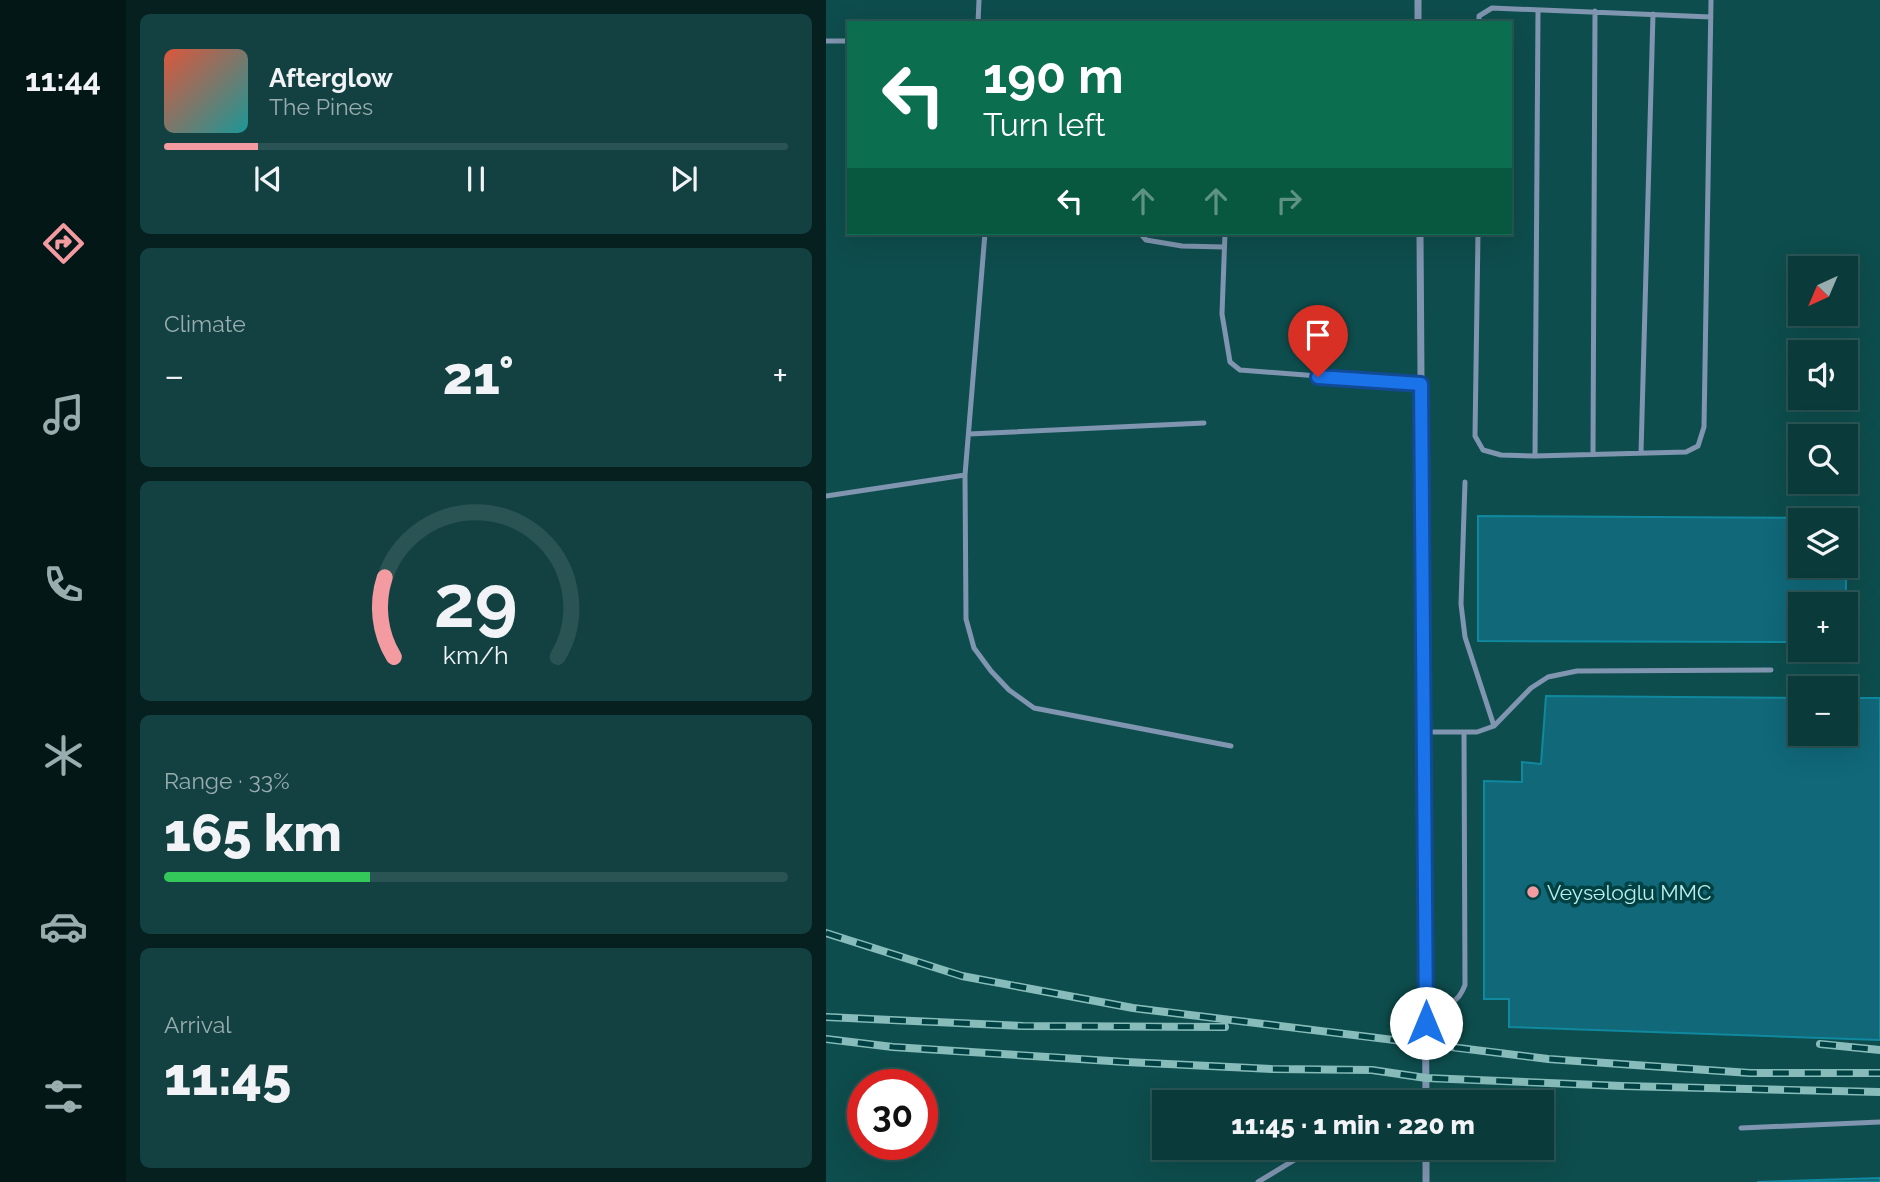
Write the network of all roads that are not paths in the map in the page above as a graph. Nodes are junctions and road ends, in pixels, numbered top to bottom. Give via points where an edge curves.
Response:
1 (978, 0) edge
2 (1418, 0) edge
3 (1712, 0) edge
4 (1538, 10) junction
5 (1595, 10) junction
6 (1653, 14) junction
7 (1711, 17) junction
8 (978, 21) edge
9 (1418, 21) edge
10 (1479, 21) edge
11 (826, 41) edge
12 (847, 41) edge
13 (985, 235) edge
14 (1142, 235) edge
15 (1225, 235) edge
16 (1420, 235) edge
17 (1478, 235) edge
18 (1224, 247) junction
19 (1421, 384) junction
20 (1204, 423) dead end
21 (970, 435) junction
22 (1641, 453) junction
23 (1593, 454) junction
24 (1535, 456) junction
25 (965, 475) junction
26 (1465, 482) dead end
27 (826, 496) edge
28 (1771, 670) dead end
29 (1494, 726) junction
30 (1425, 732) junction
31 (1464, 732) junction
32 (1231, 746) dead end
33 (1425, 1003) junction
34 (1425, 1090) edge
35 (1880, 1122) edge
36 (1741, 1128) dead end
37 (1294, 1160) edge
38 (1426, 1160) edge
39 (1258, 1182) edge
40 (1426, 1182) edge

1 - 8 lane
2 - 9 street
3 - 7 lane
4 - 5 lane
4 - 10 lane via 1492,8 1479,16
4 - 24 lane
5 - 6 lane
5 - 23 lane
6 - 7 lane
6 - 22 lane
7 - 22 lane via 1704,427 1698,446 1686,452
11 - 12 lane
13 - 21 lane
14 - 18 lane via 1146,240 1182,246
15 - 18 lane
16 - 19 street
17 - 24 lane via 1475,436 1483,450
18 - 19 lane via 1222,314 1230,362 1240,370
19 - 30 street
20 - 21 lane
21 - 25 lane
22 - 23 lane
23 - 24 lane
25 - 27 lane
25 - 32 lane via 967,619 974,648 1009,690 1034,708
26 - 29 lane via 1463,626
28 - 29 lane via 1577,671 1548,677 1531,688
29 - 31 lane
30 - 31 lane
30 - 33 street
31 - 33 lane via 1465,985 1454,1003
33 - 34 street
35 - 36 lane
37 - 39 lane
38 - 40 street

